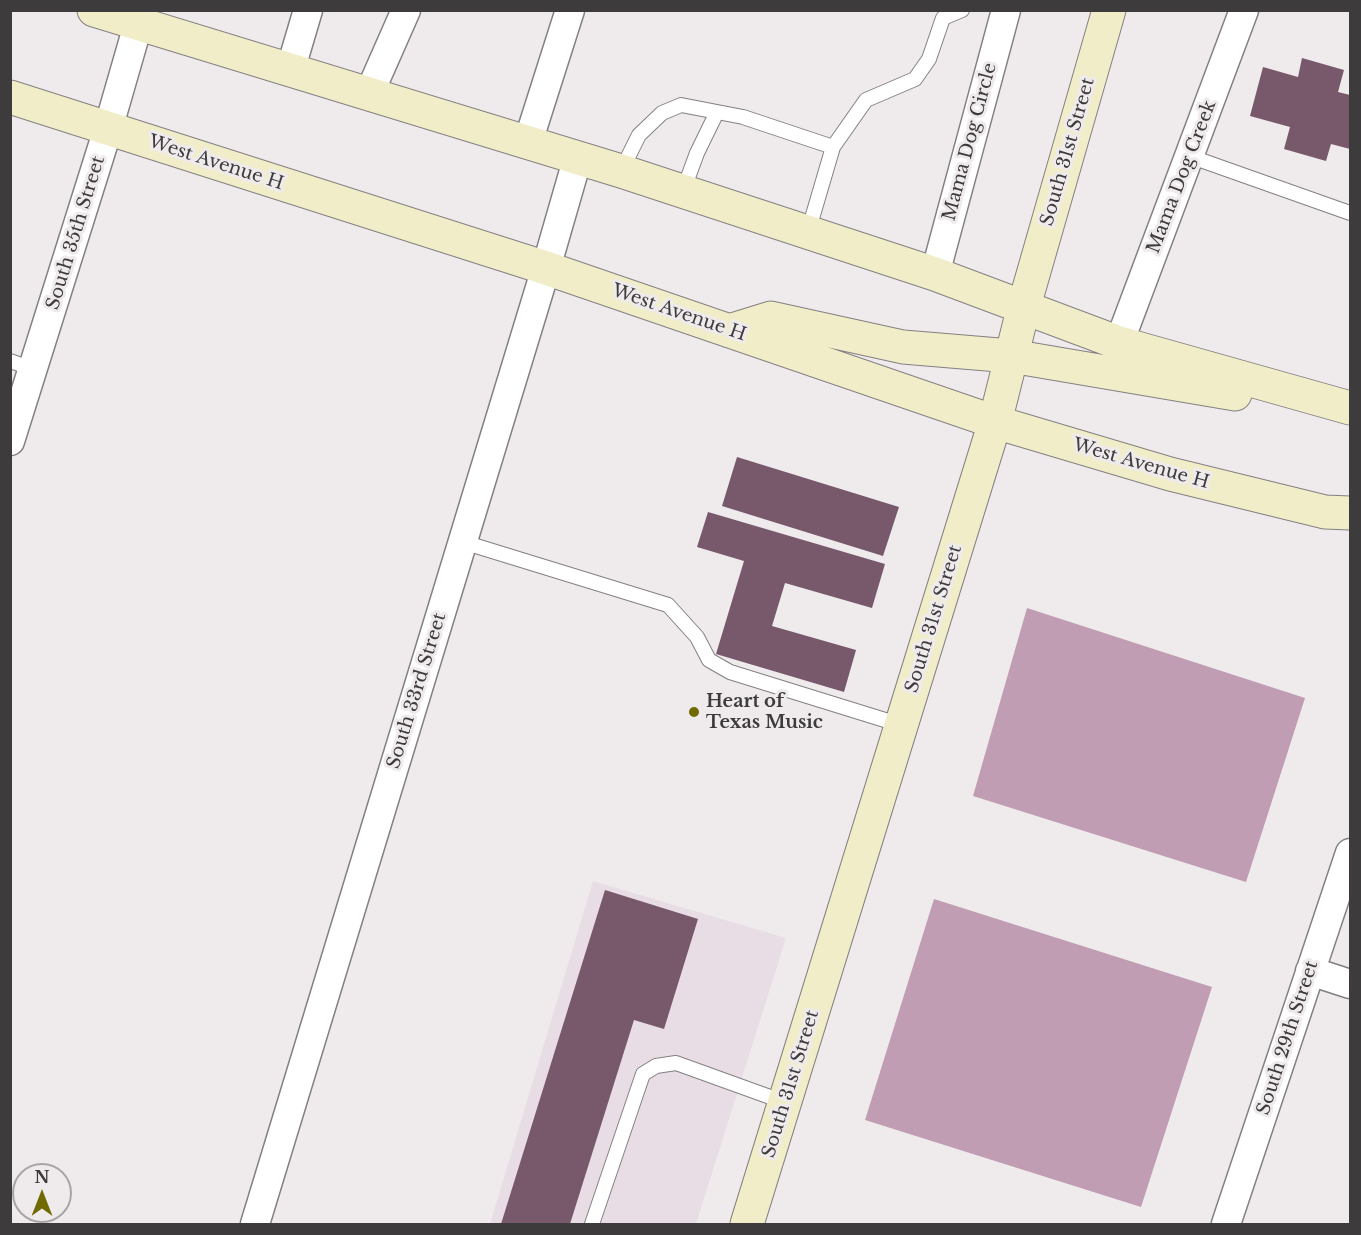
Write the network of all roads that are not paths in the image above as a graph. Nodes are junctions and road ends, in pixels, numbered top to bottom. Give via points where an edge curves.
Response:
1 (94, 10) edge
2 (308, 10) edge
3 (406, 10) edge
4 (570, 10) edge
5 (962, 10) edge
6 (1006, 10) edge
7 (1108, 10) edge
8 (1244, 10) edge
9 (138, 25) junction
10 (290, 70) junction
11 (369, 94) junction
12 (10, 97) edge
13 (717, 112) junction
14 (108, 129) junction
15 (528, 142) junction
16 (833, 147) junction
17 (1189, 156) junction
18 (578, 157) junction
19 (621, 171) junction
20 (683, 191) junction
21 (1350, 213) edge
22 (808, 232) junction
23 (546, 268) junction
24 (935, 274) junction
25 (1024, 306) junction
26 (729, 331) junction
27 (1119, 343) junction
28 (1011, 356) junction
29 (22, 365) edge
30 (1300, 394) junction
31 (1350, 408) edge
32 (995, 422) junction
33 (10, 441) edge
34 (1350, 513) edge
35 (463, 542) junction
36 (901, 725) junction
37 (1350, 852) edge
38 (1310, 971) junction
39 (1350, 984) edge
40 (785, 1102) junction
41 (255, 1224) edge
42 (592, 1224) edge
43 (747, 1224) edge
44 (1226, 1224) edge

1 - 9 main road
2 - 10 street
3 - 11 street
4 - 15 street
5 - 16 lane via 943,18 929,59 915,80 866,100
6 - 24 street, Mama Dog Circle
7 - 25 main road, South 31st Street
8 - 17 street, Mama Dog Creek
9 - 10 main road
9 - 14 street, South 35th Street
10 - 11 main road
11 - 15 main road
12 - 14 main road, West Avenue H
13 - 16 lane
13 - 19 lane via 681,105 662,113 639,135
13 - 20 lane
14 - 23 main road, West Avenue H
14 - 29 street, South 35th Street
15 - 18 main road
16 - 22 lane
17 - 21 lane
17 - 27 street, Mama Dog Creek
18 - 19 main road
18 - 23 street, South 33rd Street
19 - 20 main road
20 - 22 main road
22 - 24 main road
23 - 26 main road, West Avenue H
23 - 35 street, South 33rd Street
24 - 25 main road
25 - 27 main road
25 - 28 main road, South 31st Street
26 - 28 main road via 771,318 903,347
26 - 32 main road, West Avenue H
27 - 30 main road
28 - 30 main road via 1226,393
28 - 32 main road, South 31st Street
29 - 33 street, South 35th Street
30 - 31 main road
32 - 34 main road, West Avenue H via 1170,474 1325,512
32 - 36 main road, South 31st Street
35 - 36 lane via 668,605 697,637 709,660 730,672
35 - 41 street, South 33rd Street
36 - 40 main road, South 31st Street
37 - 38 street, South 29th Street
38 - 39 street
38 - 44 street, South 29th Street
40 - 42 lane via 676,1063 656,1066 643,1074
40 - 43 main road, South 31st Street

